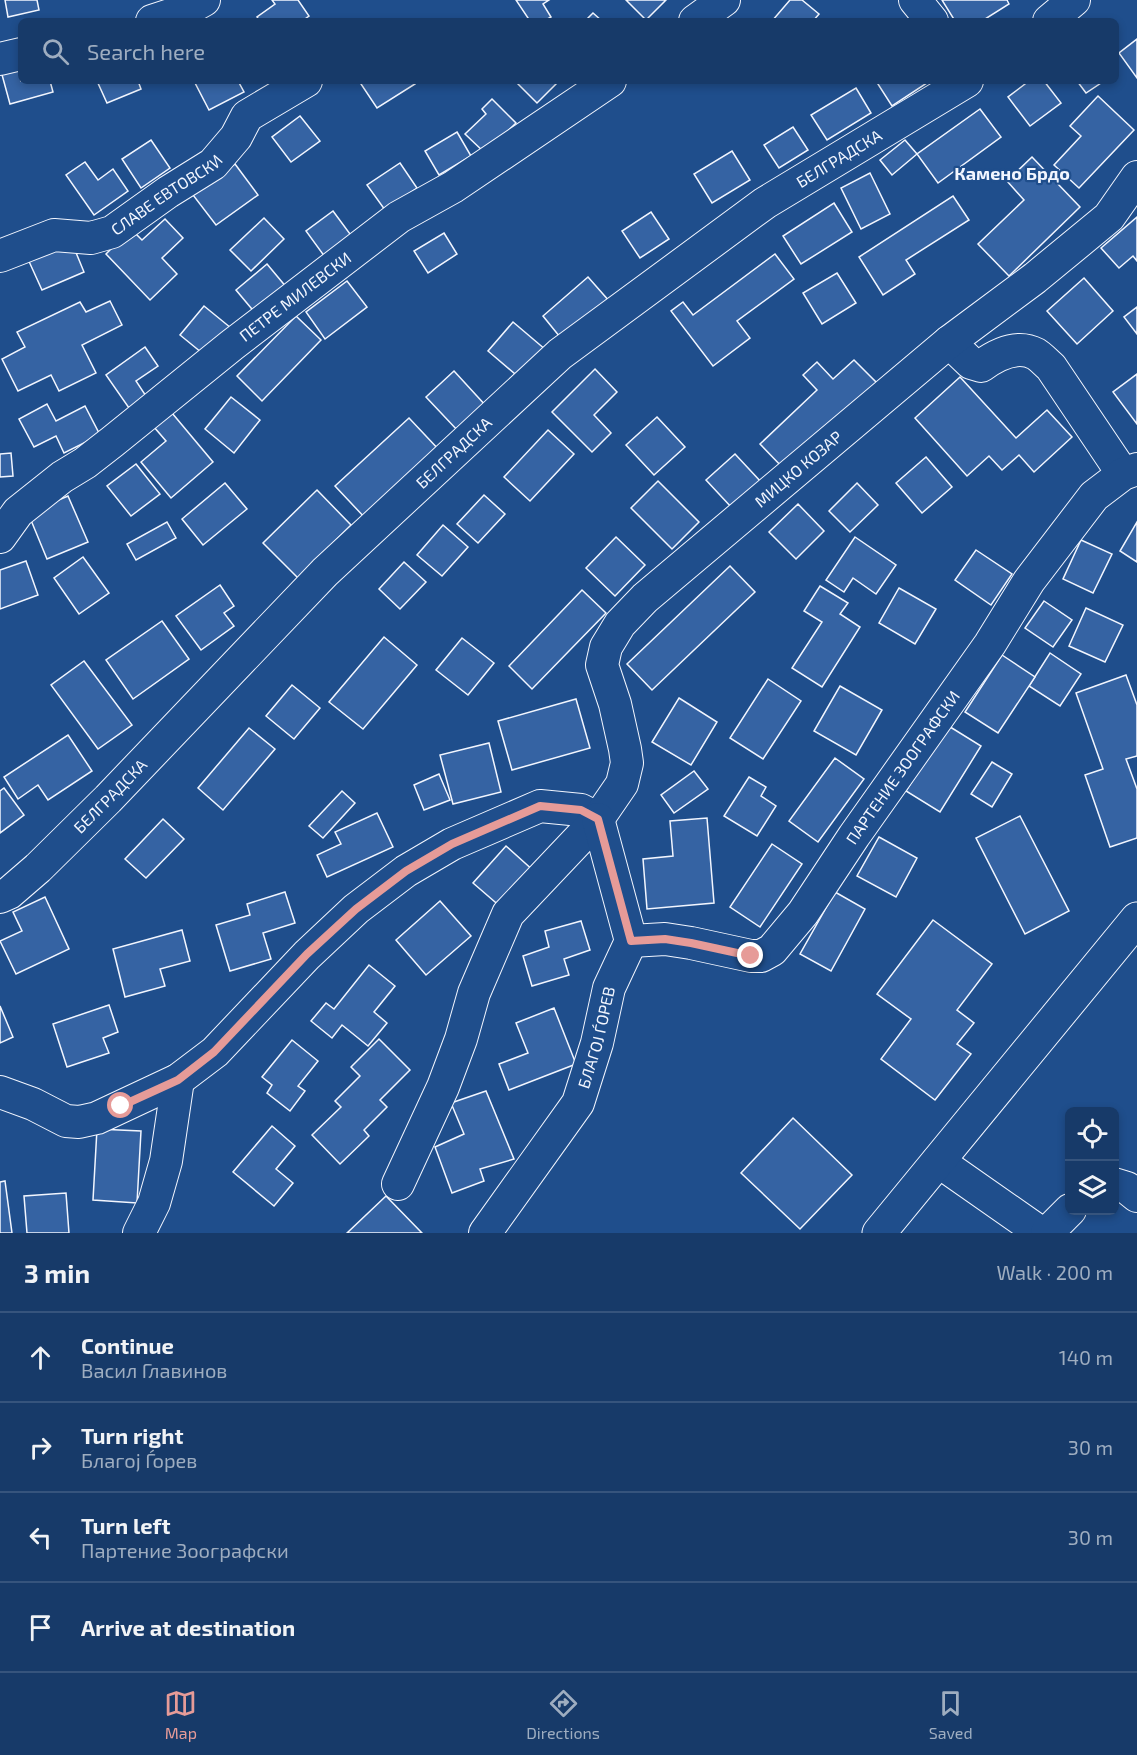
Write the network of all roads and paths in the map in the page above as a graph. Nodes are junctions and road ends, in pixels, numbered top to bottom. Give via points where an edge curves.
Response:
1 (204, 0) edge
2 (724, 0) edge
3 (915, 0) edge
4 (1074, 0) edge
5 (161, 18) edge
6 (699, 18) edge
7 (930, 18) edge
8 (1053, 18) edge
9 (18, 55) edge
10 (0, 59) edge
11 (301, 84) edge
12 (606, 84) edge
13 (963, 84) edge
14 (1137, 177) edge
15 (0, 256) edge
16 (949, 342) junction
17 (1130, 472) edge
18 (0, 537) edge
19 (598, 819) junction
20 (0, 897) edge
21 (1137, 919) edge
22 (631, 941) junction
23 (178, 1080) junction
24 (0, 1092) edge
25 (938, 1161) junction
26 (398, 1184) dead end
27 (1119, 1186) edge
28 (1137, 1196) edge
29 (1065, 1215) edge
30 (139, 1233) edge
31 (485, 1233) edge
32 (879, 1233) edge
33 (1041, 1233) edge
34 (1047, 1233) edge

1 - 5 street
2 - 6 street
3 - 7 street
4 - 8 street
9 - 10 street
11 - 15 street, СЛАВЕ ЕВТОВСКИ via 247,116 236,137 213,164 112,232 91,238 54,236
12 - 18 street, ПЕТРЕ МИЛЕВСКИ via 453,187 399,217 62,477 18,513
13 - 20 street, БЕЛГРАДСКА via 765,202 560,354 326,572 108,799 38,868
14 - 16 street, МИЦКО КОЗАР via 1109,217
16 - 17 street, ПАРТЕНИЕ ЗООГРАФСКИ via 971,363 981,366 1014,349 1035,353 1051,367
16 - 19 street, МИЦКО КОЗАР via 645,598 620,624 606,647 602,665 627,763 622,784
17 - 22 street, ПАРТЕНИЕ ЗООГРАФСКИ via 1094,496 1029,581 990,644 803,913 772,950 751,956 665,939
19 - 22 street
19 - 23 street via 581,810 540,806 452,844 406,871 356,909 307,954 214,1052
19 - 26 street, МИЦКО КОЗАР via 508,914 474,993 443,1087
21 - 25 main road
22 - 31 street, БЛАГОЈ ЃОРЕВ via 609,988 578,1103
23 - 24 street via 97,1118 79,1122 56,1117
23 - 30 street via 166,1161 154,1203
25 - 32 main road
25 - 33 street
27 - 28 street
29 - 34 street

